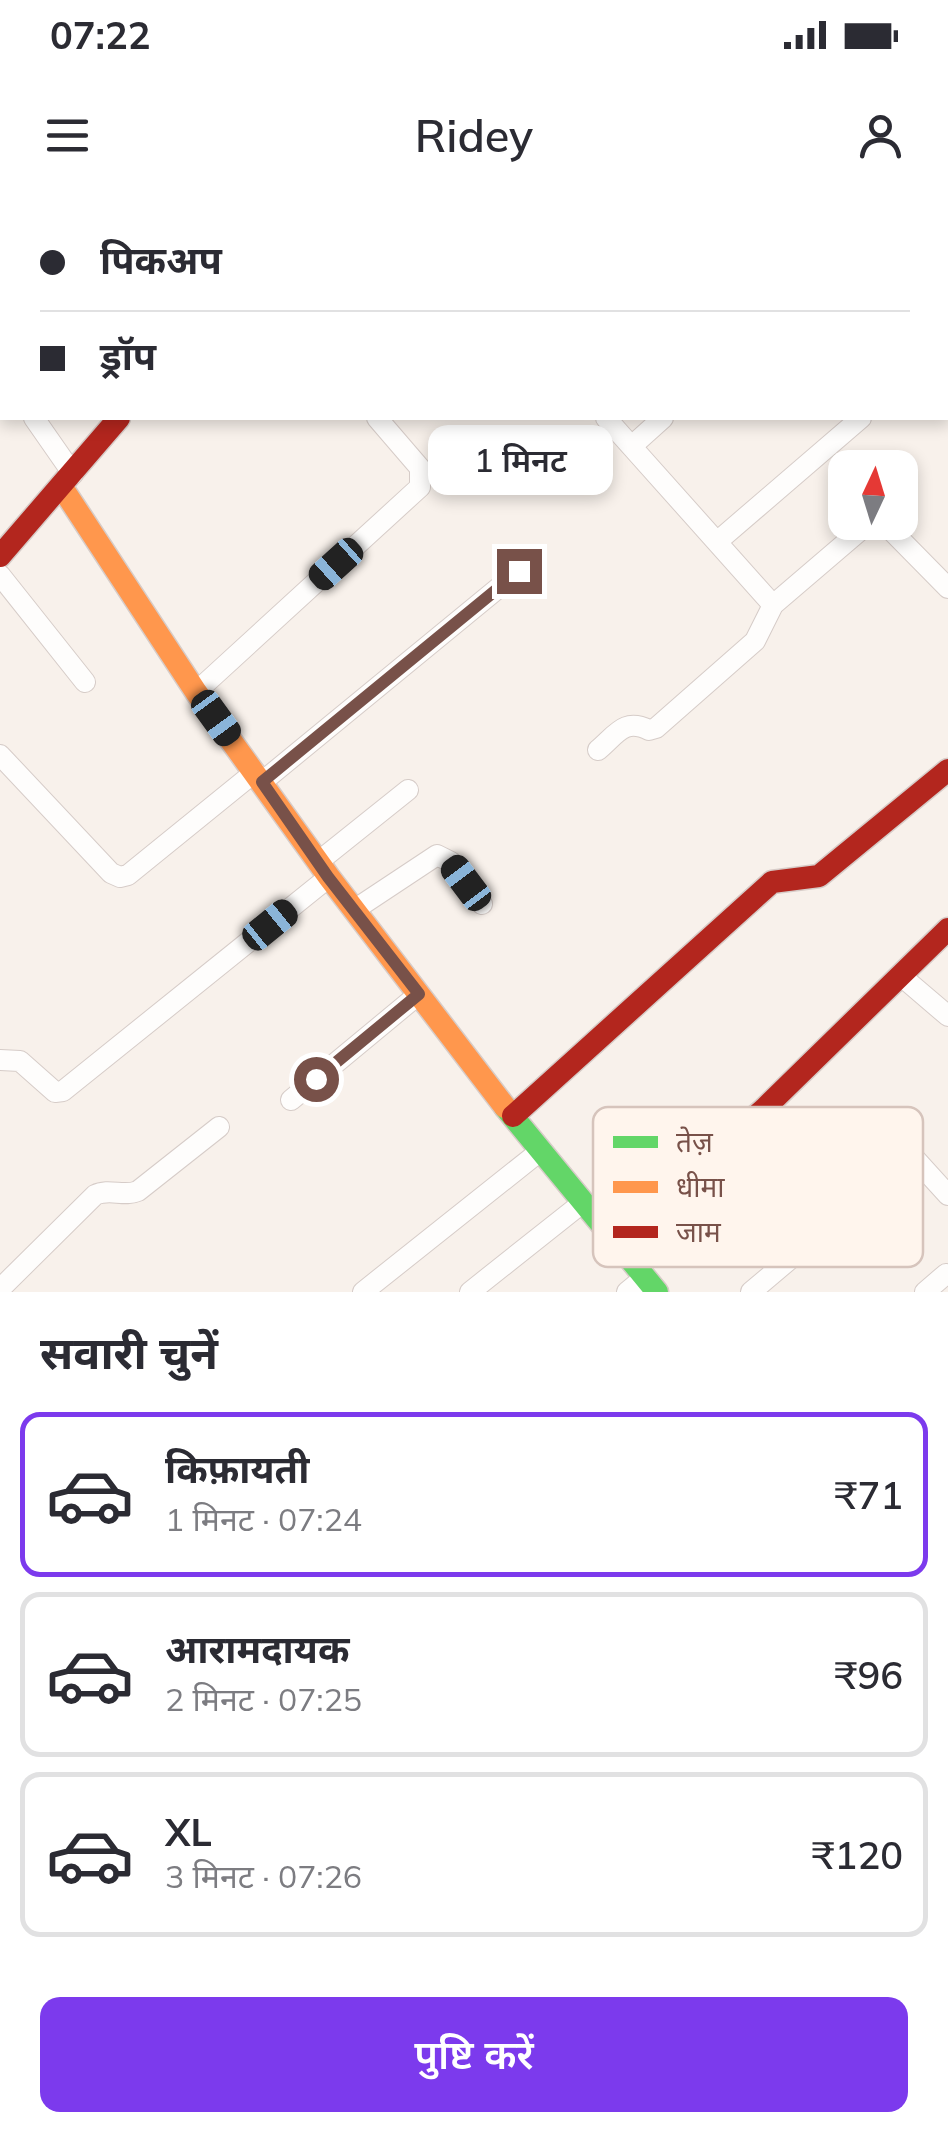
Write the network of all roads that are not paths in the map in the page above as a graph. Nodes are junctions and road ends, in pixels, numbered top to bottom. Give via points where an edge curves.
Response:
1 (35, 420) edge
2 (117, 420) edge
3 (379, 420) edge
4 (608, 420) edge
5 (661, 420) edge
6 (859, 420) edge
7 (633, 445) junction
8 (67, 480) junction
9 (849, 540) edge
10 (901, 540) edge
11 (718, 541) junction
12 (0, 556) edge
13 (519, 571) dead end
14 (0, 575) edge
15 (948, 588) edge
16 (772, 605) junction
17 (86, 682) dead end
18 (196, 692) junction
19 (598, 750) dead end
20 (0, 755) edge
21 (948, 770) edge
22 (258, 777) junction
23 (408, 790) dead end
24 (323, 869) junction
25 (482, 904) dead end
26 (354, 910) junction
27 (948, 928) edge
28 (900, 974) junction
29 (419, 994) junction
30 (948, 1016) edge
31 (0, 1060) edge
32 (291, 1100) dead end
33 (766, 1107) edge
34 (514, 1116) junction
35 (218, 1127) dead end
36 (539, 1152) junction
37 (923, 1167) edge
38 (948, 1195) edge
39 (581, 1204) junction
40 (593, 1217) edge
41 (781, 1267) edge
42 (946, 1274) edge
43 (0, 1290) edge
44 (362, 1292) edge
45 (470, 1292) edge
46 (751, 1292) edge
47 (926, 1292) edge

1 - 8 street
2 - 8 street
3 - 18 street via 420,468 420,487
4 - 7 street
5 - 7 street
6 - 11 street
7 - 11 street
8 - 12 street
8 - 18 street
9 - 16 street
10 - 15 street
11 - 16 street
13 - 22 street
14 - 17 street
16 - 19 street via 756,642 656,728 628,725
18 - 22 street
20 - 22 street via 120,877
21 - 34 street via 819,876 772,882
22 - 24 street
23 - 24 street
24 - 26 street
24 - 31 street via 63,1092 20,1060
25 - 26 street via 436,854
26 - 29 street
27 - 28 street
28 - 30 street
28 - 33 street
29 - 32 street
29 - 34 street
34 - 36 street
35 - 43 street via 138,1190 96,1196
36 - 39 street
36 - 44 street
37 - 38 street
39 - 40 street
39 - 45 street
41 - 46 street
42 - 47 street

